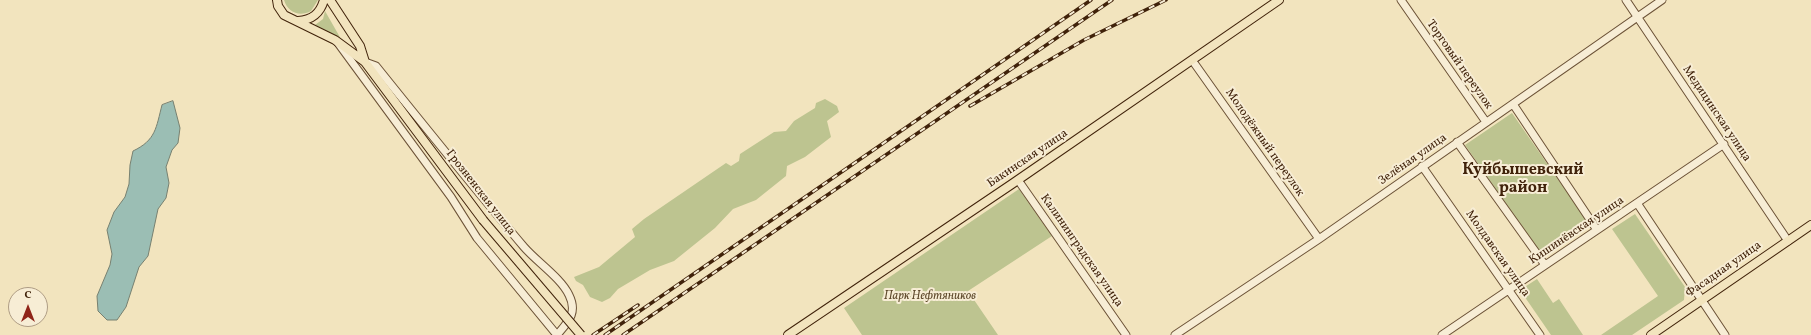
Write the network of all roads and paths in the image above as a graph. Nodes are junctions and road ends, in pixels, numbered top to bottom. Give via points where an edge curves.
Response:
1 (324, 0) edge
2 (330, 0) edge
3 (1279, 0) edge
4 (1401, 0) edge
5 (1626, 0) edge
6 (1662, 0) edge
7 (276, 2) edge
8 (1638, 17) junction
9 (298, 21) junction
10 (335, 40) junction
11 (1192, 60) junction
12 (365, 62) junction
13 (1512, 104) junction
14 (1486, 122) junction
15 (1458, 142) junction
16 (1724, 144) junction
17 (1422, 166) junction
18 (1018, 180) junction
19 (1637, 203) junction
20 (1811, 225) edge
21 (1597, 230) junction
22 (1319, 239) junction
23 (1788, 241) junction
24 (1545, 265) junction
25 (1508, 290) junction
26 (1701, 302) junction
27 (557, 335) edge
28 (581, 335) edge
29 (788, 335) edge
30 (1126, 335) edge
31 (1175, 335) edge
32 (1442, 335) edge
33 (1540, 335) edge
34 (1651, 335) edge
35 (1724, 335) edge

1 - 9 main road via 317,14
2 - 12 main road via 360,46
3 - 11 main road, Бакинская улица
4 - 14 street, Торговый переулок
5 - 8 street, Медицинская улица
6 - 8 street, Зелёная улица
7 - 9 main road via 284,15
8 - 13 street, Зелёная улица
8 - 16 street, Медицинская улица
9 - 10 main road
10 - 12 main road
10 - 27 street via 451,197 477,238
11 - 18 main road, Бакинская улица
11 - 22 street, Молодёжный переулок
12 - 27 street via 376,66 534,259 569,294 572,318
12 - 28 main road, Грозненская улица, bridge via 483,220
13 - 14 street, Зелёная улица
13 - 21 street, Торговый переулок
14 - 15 street, Зелёная улица
15 - 17 street, Зелёная улица
15 - 24 street
16 - 19 street, Кишинёвская улица
16 - 23 street, Медицинская улица
17 - 22 street, Зелёная улица
17 - 25 street, Молдавская улица
18 - 29 main road, Бакинская улица
18 - 30 street, Калининградская улица
19 - 21 street, Кишинёвская улица
19 - 26 street
20 - 23 main road, Фасадная улица
21 - 24 street, Кишинёвская улица
22 - 31 street, Зелёная улица
23 - 26 main road, Фасадная улица
24 - 25 street, Кишинёвская улица
25 - 32 street, Кишинёвская улица
25 - 33 street, Молдавская улица
26 - 34 main road, Фасадная улица
26 - 35 street

